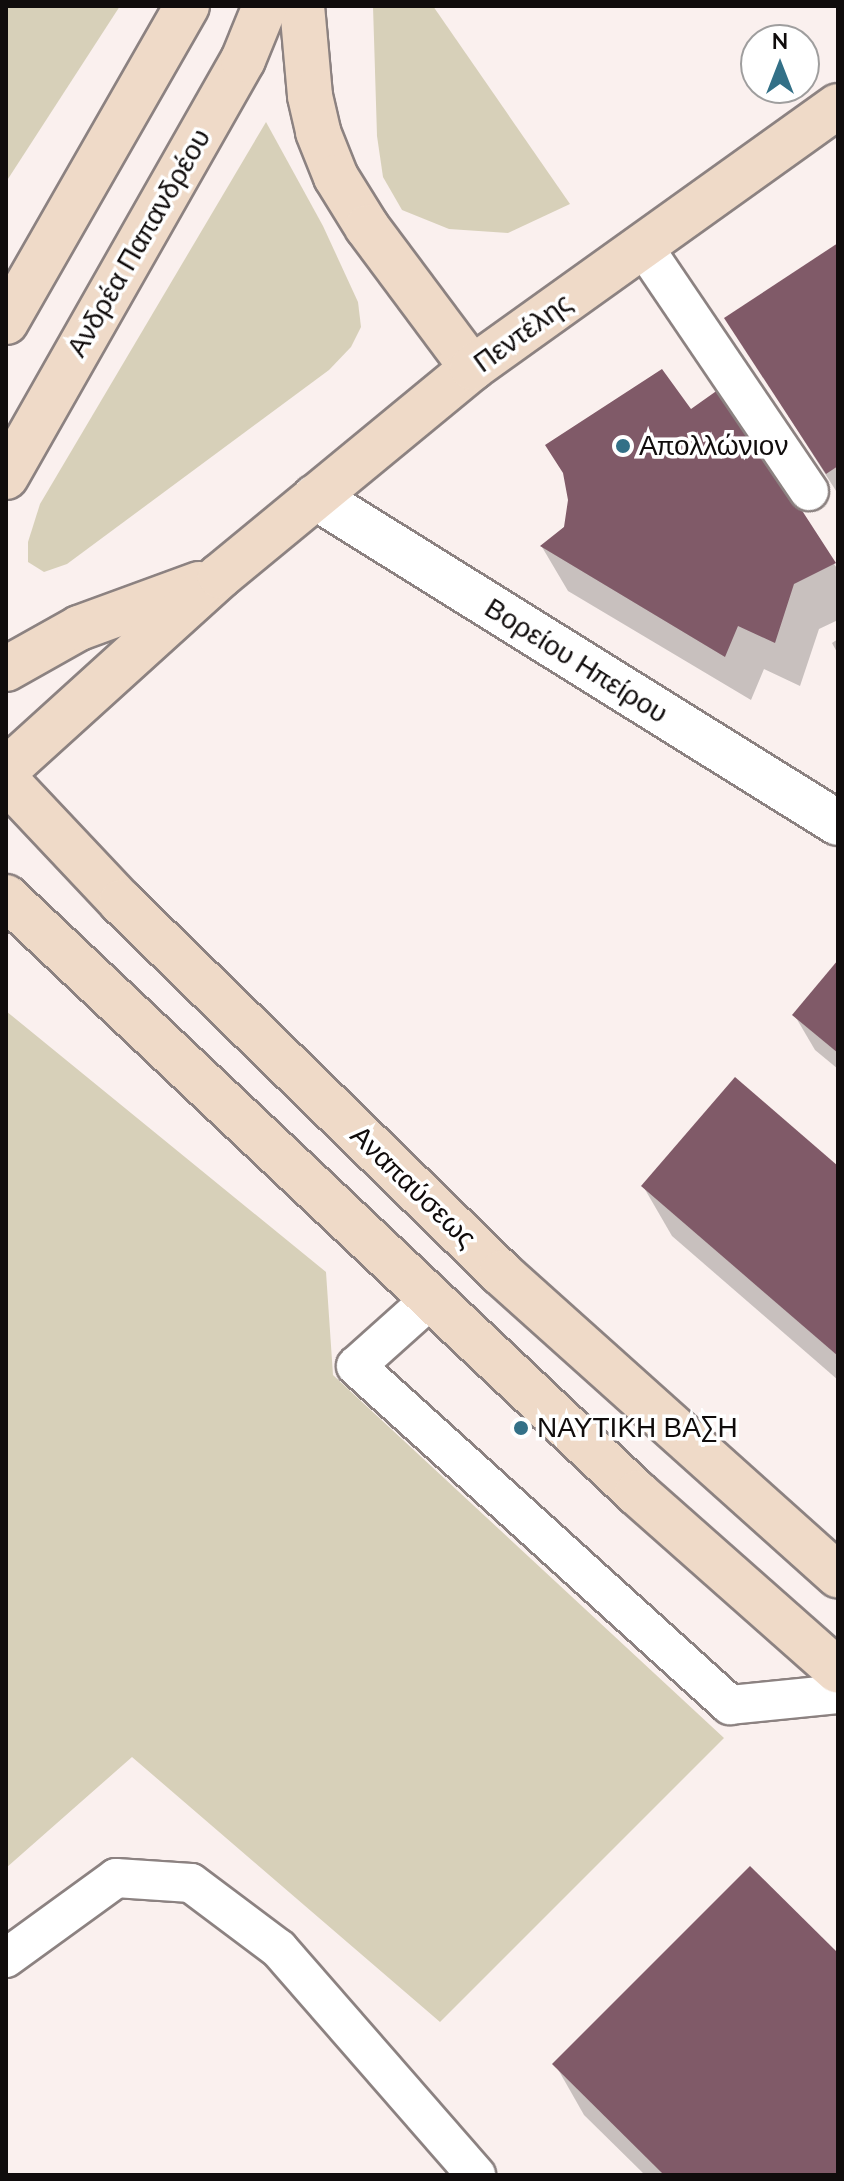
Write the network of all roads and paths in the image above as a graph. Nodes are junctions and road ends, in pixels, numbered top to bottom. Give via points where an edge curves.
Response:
1 (187, 6) edge
2 (265, 6) edge
3 (302, 6) edge
4 (838, 106) edge
5 (643, 246) junction
6 (6, 322) edge
7 (472, 368) junction
8 (6, 477) edge
9 (809, 491) dead end
10 (315, 497) junction
11 (220, 576) junction
12 (6, 669) edge
13 (6, 770) edge
14 (6, 780) edge
15 (838, 823) edge
16 (6, 897) edge
17 (433, 1297) junction
18 (838, 1575) edge
19 (838, 1671) edge
20 (838, 1694) edge
21 (6, 1958) edge
22 (476, 2175) edge

1 - 6 main road
2 - 8 main road, Ανδρέα Παπανδρέου via 243,60
3 - 7 main road via 310,96 336,177
4 - 5 main road, Πεντέλης
5 - 7 main road, Πεντέλης
5 - 9 lane
7 - 10 main road, Πεντέλης
10 - 11 main road, Πεντέλης
10 - 15 street, Βορείου Ηπείρου
11 - 12 main road, Πεντέλης via 79,628
11 - 13 main road, Πεντέλης
14 - 18 main road, Αναπαύσεως via 121,902 501,1273
16 - 17 main road
17 - 19 main road via 637,1493
17 - 20 lane via 356,1366 730,1705
21 - 22 lane via 116,1878 191,1883 279,1949

